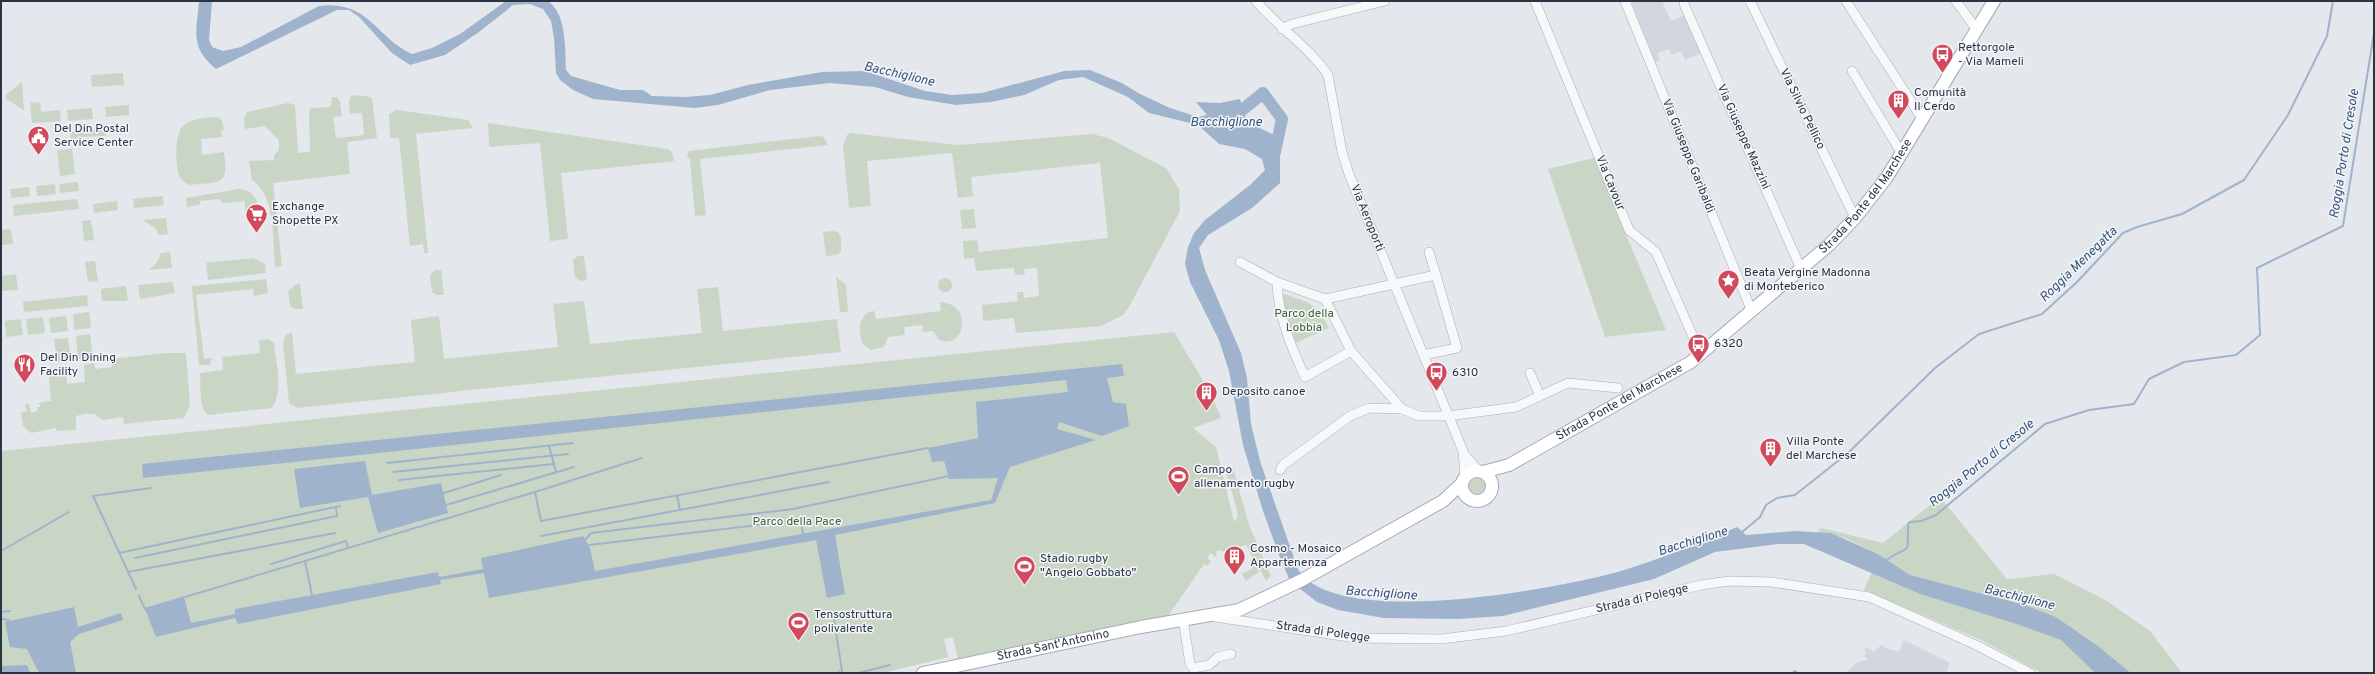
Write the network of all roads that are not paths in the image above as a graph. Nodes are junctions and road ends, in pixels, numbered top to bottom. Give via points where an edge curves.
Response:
1 (1256, 1) edge
2 (1385, 1) edge
3 (1535, 1) edge
4 (1625, 1) edge
5 (1750, 1) edge
6 (1846, 1) edge
7 (1956, 1) edge
8 (1994, 1) edge
9 (1684, 4) dead end
10 (1282, 29) junction
11 (1977, 30) junction
12 (1852, 71) dead end
13 (1923, 120) junction
14 (1902, 154) junction
15 (1855, 218) junction
16 (1429, 252) dead end
17 (1240, 262) dead end
18 (1801, 269) junction
19 (1436, 275) junction
20 (1277, 282) junction
21 (1393, 284) junction
22 (1325, 299) junction
23 (1752, 312) junction
24 (1351, 351) junction
25 (1701, 355) junction
26 (1423, 356) junction
27 (1530, 373) dead end
28 (1618, 388) dead end
29 (1540, 396) junction
30 (1402, 409) junction
31 (1448, 416) junction
32 (1463, 451) junction
33 (1509, 465) junction
34 (1280, 470) dead end
35 (1481, 471) junction
36 (1464, 480) junction
37 (1493, 486) junction
38 (1468, 498) junction
39 (1443, 501) junction
40 (1238, 612) junction
41 (1185, 619) junction
42 (1231, 654) dead end
43 (923, 673) edge
44 (2030, 673) edge

1 - 10 street, Via Aeroporti
2 - 10 street via 1292,24
3 - 25 street, Via Cavour via 1629,230 1656,252
4 - 23 street, Via Giuseppe Garibaldi
5 - 15 street, Via Silvio Pellico
6 - 13 street
7 - 11 street
8 - 11 main road, Strada Ponte del Marchese
9 - 18 street, Via Giuseppe Mazzini
10 - 21 street, Via Aeroporti via 1321,65 1328,75 1342,152
11 - 13 main road, Strada Ponte del Marchese
12 - 14 street
13 - 14 main road, Strada Ponte del Marchese
14 - 15 main road, Strada Ponte del Marchese
15 - 18 main road, Strada Ponte del Marchese
16 - 19 street
17 - 20 street
18 - 23 main road, Strada Ponte del Marchese
19 - 21 street
19 - 26 street via 1457,348
20 - 22 street
20 - 24 street via 1277,296 1290,344 1305,377
21 - 22 street
21 - 26 street, Via Aeroporti
22 - 24 street
23 - 25 main road, Strada Ponte del Marchese
24 - 30 street
25 - 33 main road, Strada Ponte del Marchese via 1636,395
26 - 31 street, Via Aeroporti
27 - 29 street
28 - 29 street, Strada Ponte del Marchese via 1568,383
29 - 31 street, Strada Ponte del Marchese via 1516,407
30 - 31 street, Strada Ponte del Marchese via 1419,416
30 - 34 street, Strada Ponte del Marchese via 1380,407 1350,416 1320,436
31 - 32 street, Via Aeroporti
32 - 35 street, Via Aeroporti
32 - 36 street, Via Aeroporti
33 - 35 main road, Strada Ponte del Marchese
33 - 37 main road, Strada Ponte del Marchese
35 - 36 main road, Strada Ponte del Marchese via 1472,472
35 - 37 main road via 1490,477
36 - 38 main road via 1463,491
36 - 39 main road, Strada Ponte del Marchese
37 - 38 main road, Strada Ponte del Marchese via 1484,500
38 - 39 main road, Strada Ponte del Marchese
39 - 40 main road, Strada Ponte del Marchese
40 - 41 main road, Strada Sant'Antonino
40 - 41 main road, Strada Sant'Antonino
40 - 44 street, Strada di Polegge via 1356,638 1441,639 1506,631 1701,585 1729,581 1771,582 1869,597 1976,645
41 - 42 street via 1190,664 1193,668 1209,665 1218,658
41 - 43 main road, Strada Sant'Antonino

